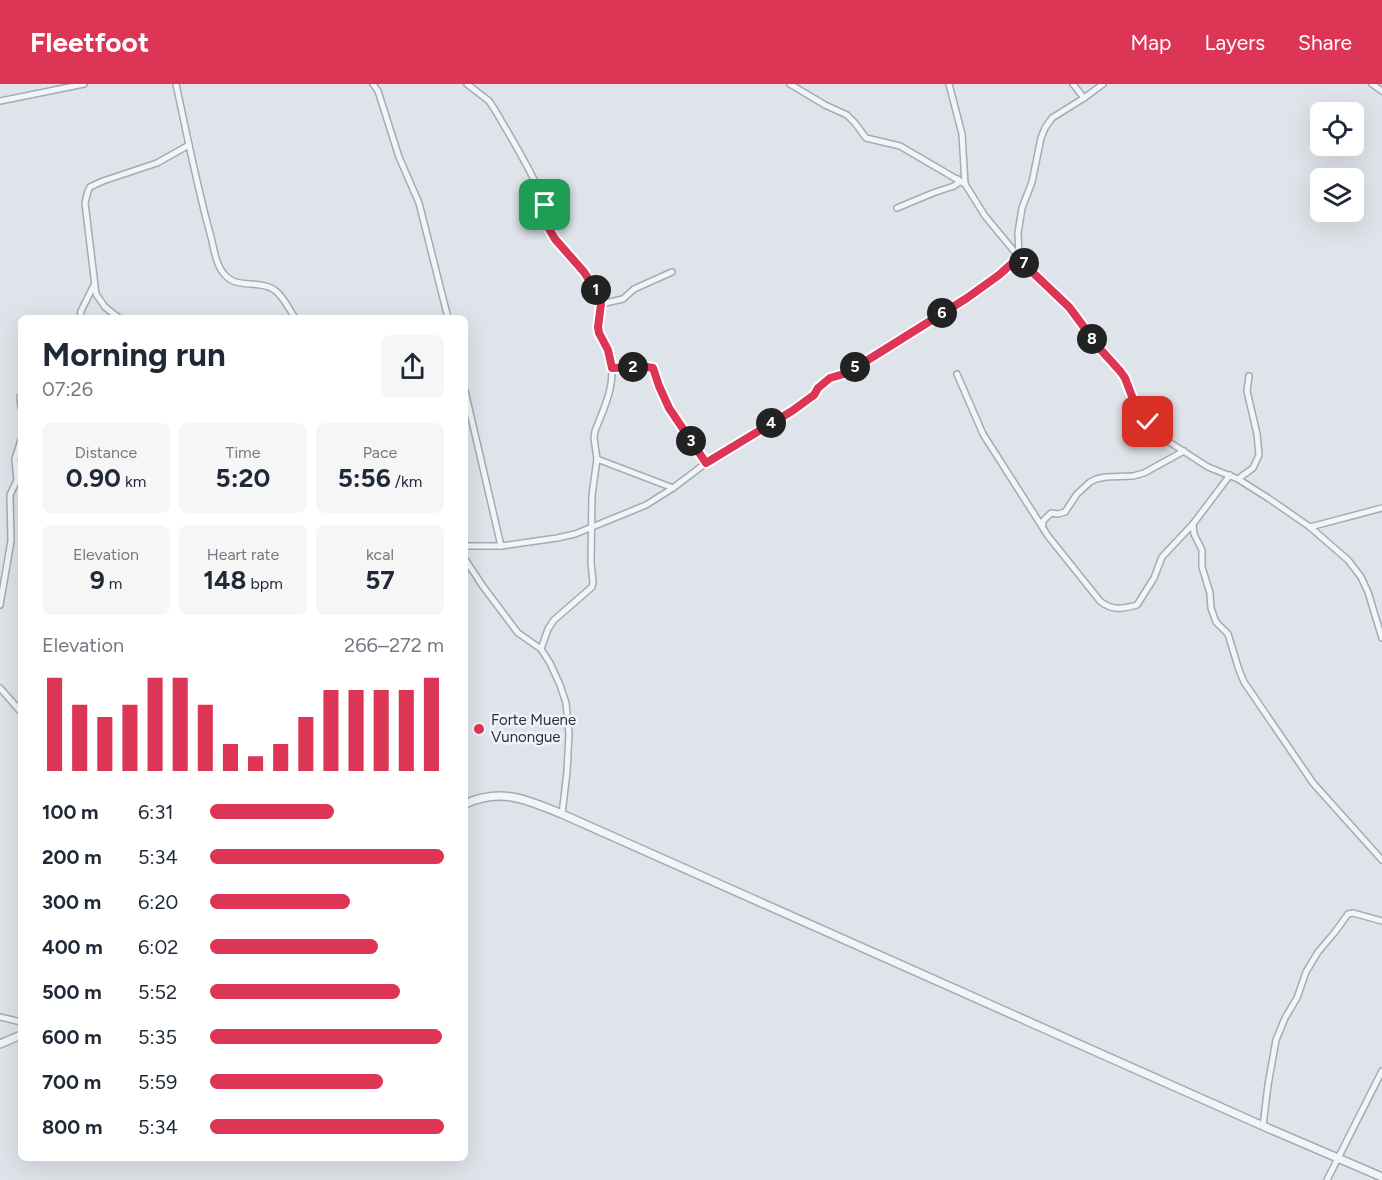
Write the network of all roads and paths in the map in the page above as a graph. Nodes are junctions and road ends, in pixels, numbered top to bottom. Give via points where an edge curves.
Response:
1 (84, 84) edge
2 (176, 84) edge
3 (373, 84) edge
4 (467, 84) edge
5 (790, 84) edge
6 (949, 84) edge
7 (1073, 84) edge
8 (1103, 84) edge
9 (1372, 84) edge
10 (1381, 89) edge
11 (1084, 98) junction
12 (0, 101) edge
13 (189, 145) junction
14 (958, 179) junction
15 (965, 184) junction
16 (897, 208) dead end
17 (1019, 257) junction
18 (672, 272) dead end
19 (94, 285) junction
20 (601, 304) junction
21 (80, 315) edge
22 (115, 315) edge
23 (293, 315) edge
24 (447, 315) edge
25 (612, 368) junction
26 (957, 374) dead end
27 (1249, 376) dead end
28 (468, 404) edge
29 (18, 450) edge
30 (1184, 451) junction
31 (597, 459) junction
32 (706, 463) junction
33 (1230, 475) junction
34 (1238, 478) junction
35 (673, 488) junction
36 (1382, 508) edge
37 (1193, 524) junction
38 (1043, 526) junction
39 (591, 527) junction
40 (1310, 527) junction
41 (468, 546) edge
42 (501, 546) junction
43 (468, 564) edge
44 (0, 605) edge
45 (1382, 638) edge
46 (541, 649) junction
47 (0, 688) edge
48 (18, 709) edge
49 (468, 803) edge
50 (562, 814) junction
51 (1382, 860) edge
52 (1382, 921) edge
53 (0, 1017) edge
54 (18, 1021) edge
55 (18, 1036) edge
56 (0, 1044) edge
57 (1382, 1071) edge
58 (1263, 1126) junction
59 (1338, 1157) junction
60 (1382, 1177) edge
61 (1327, 1180) edge

1 - 12 street
2 - 13 street
3 - 24 street via 419,203
4 - 20 street via 495,110 539,190 548,227 584,272
5 - 14 street via 847,115 866,138 900,146
6 - 15 street via 962,134
7 - 11 street
8 - 11 street
9 - 10 street
11 - 17 street via 1052,118 1045,128 1022,208
13 - 19 street via 157,164 90,187 85,203
13 - 23 street via 205,218 223,273 236,282 273,289
14 - 15 street
14 - 16 street via 954,186
15 - 17 street
17 - 30 street via 1069,307 1120,371 1148,422 1163,438
17 - 32 street via 967,298 847,373 830,378 792,411
18 - 20 street via 634,289 623,299
19 - 21 street
19 - 22 street via 105,307
20 - 25 street via 599,333
25 - 31 street via 610,394 594,431
25 - 32 street via 653,368 669,408
26 - 38 street via 982,434
27 - 34 street via 1247,391 1259,455 1252,468
28 - 42 street
29 - 44 street via 16,480 10,495 11,541
30 - 33 street via 1208,467
30 - 38 street via 1144,473 1090,482 1065,512 1051,513
31 - 35 street
31 - 39 street
32 - 35 street
33 - 34 street
33 - 37 street
34 - 40 street
35 - 39 street via 646,506
36 - 40 street
37 - 38 street via 1162,557 1137,605 1112,608 1100,601
37 - 51 street via 1202,550 1211,608 1228,634 1244,682 1312,783
39 - 42 street via 557,538
39 - 46 street via 592,587 554,620
40 - 45 street via 1348,560 1360,577
41 - 42 street
43 - 46 street via 518,633
46 - 50 street via 566,703 569,734
47 - 48 street
49 - 50 street via 510,796
50 - 58 street
52 - 58 street via 1348,914 1306,972 1276,1040
53 - 54 street
55 - 56 street
57 - 59 street
58 - 59 street
59 - 60 street
59 - 61 street

